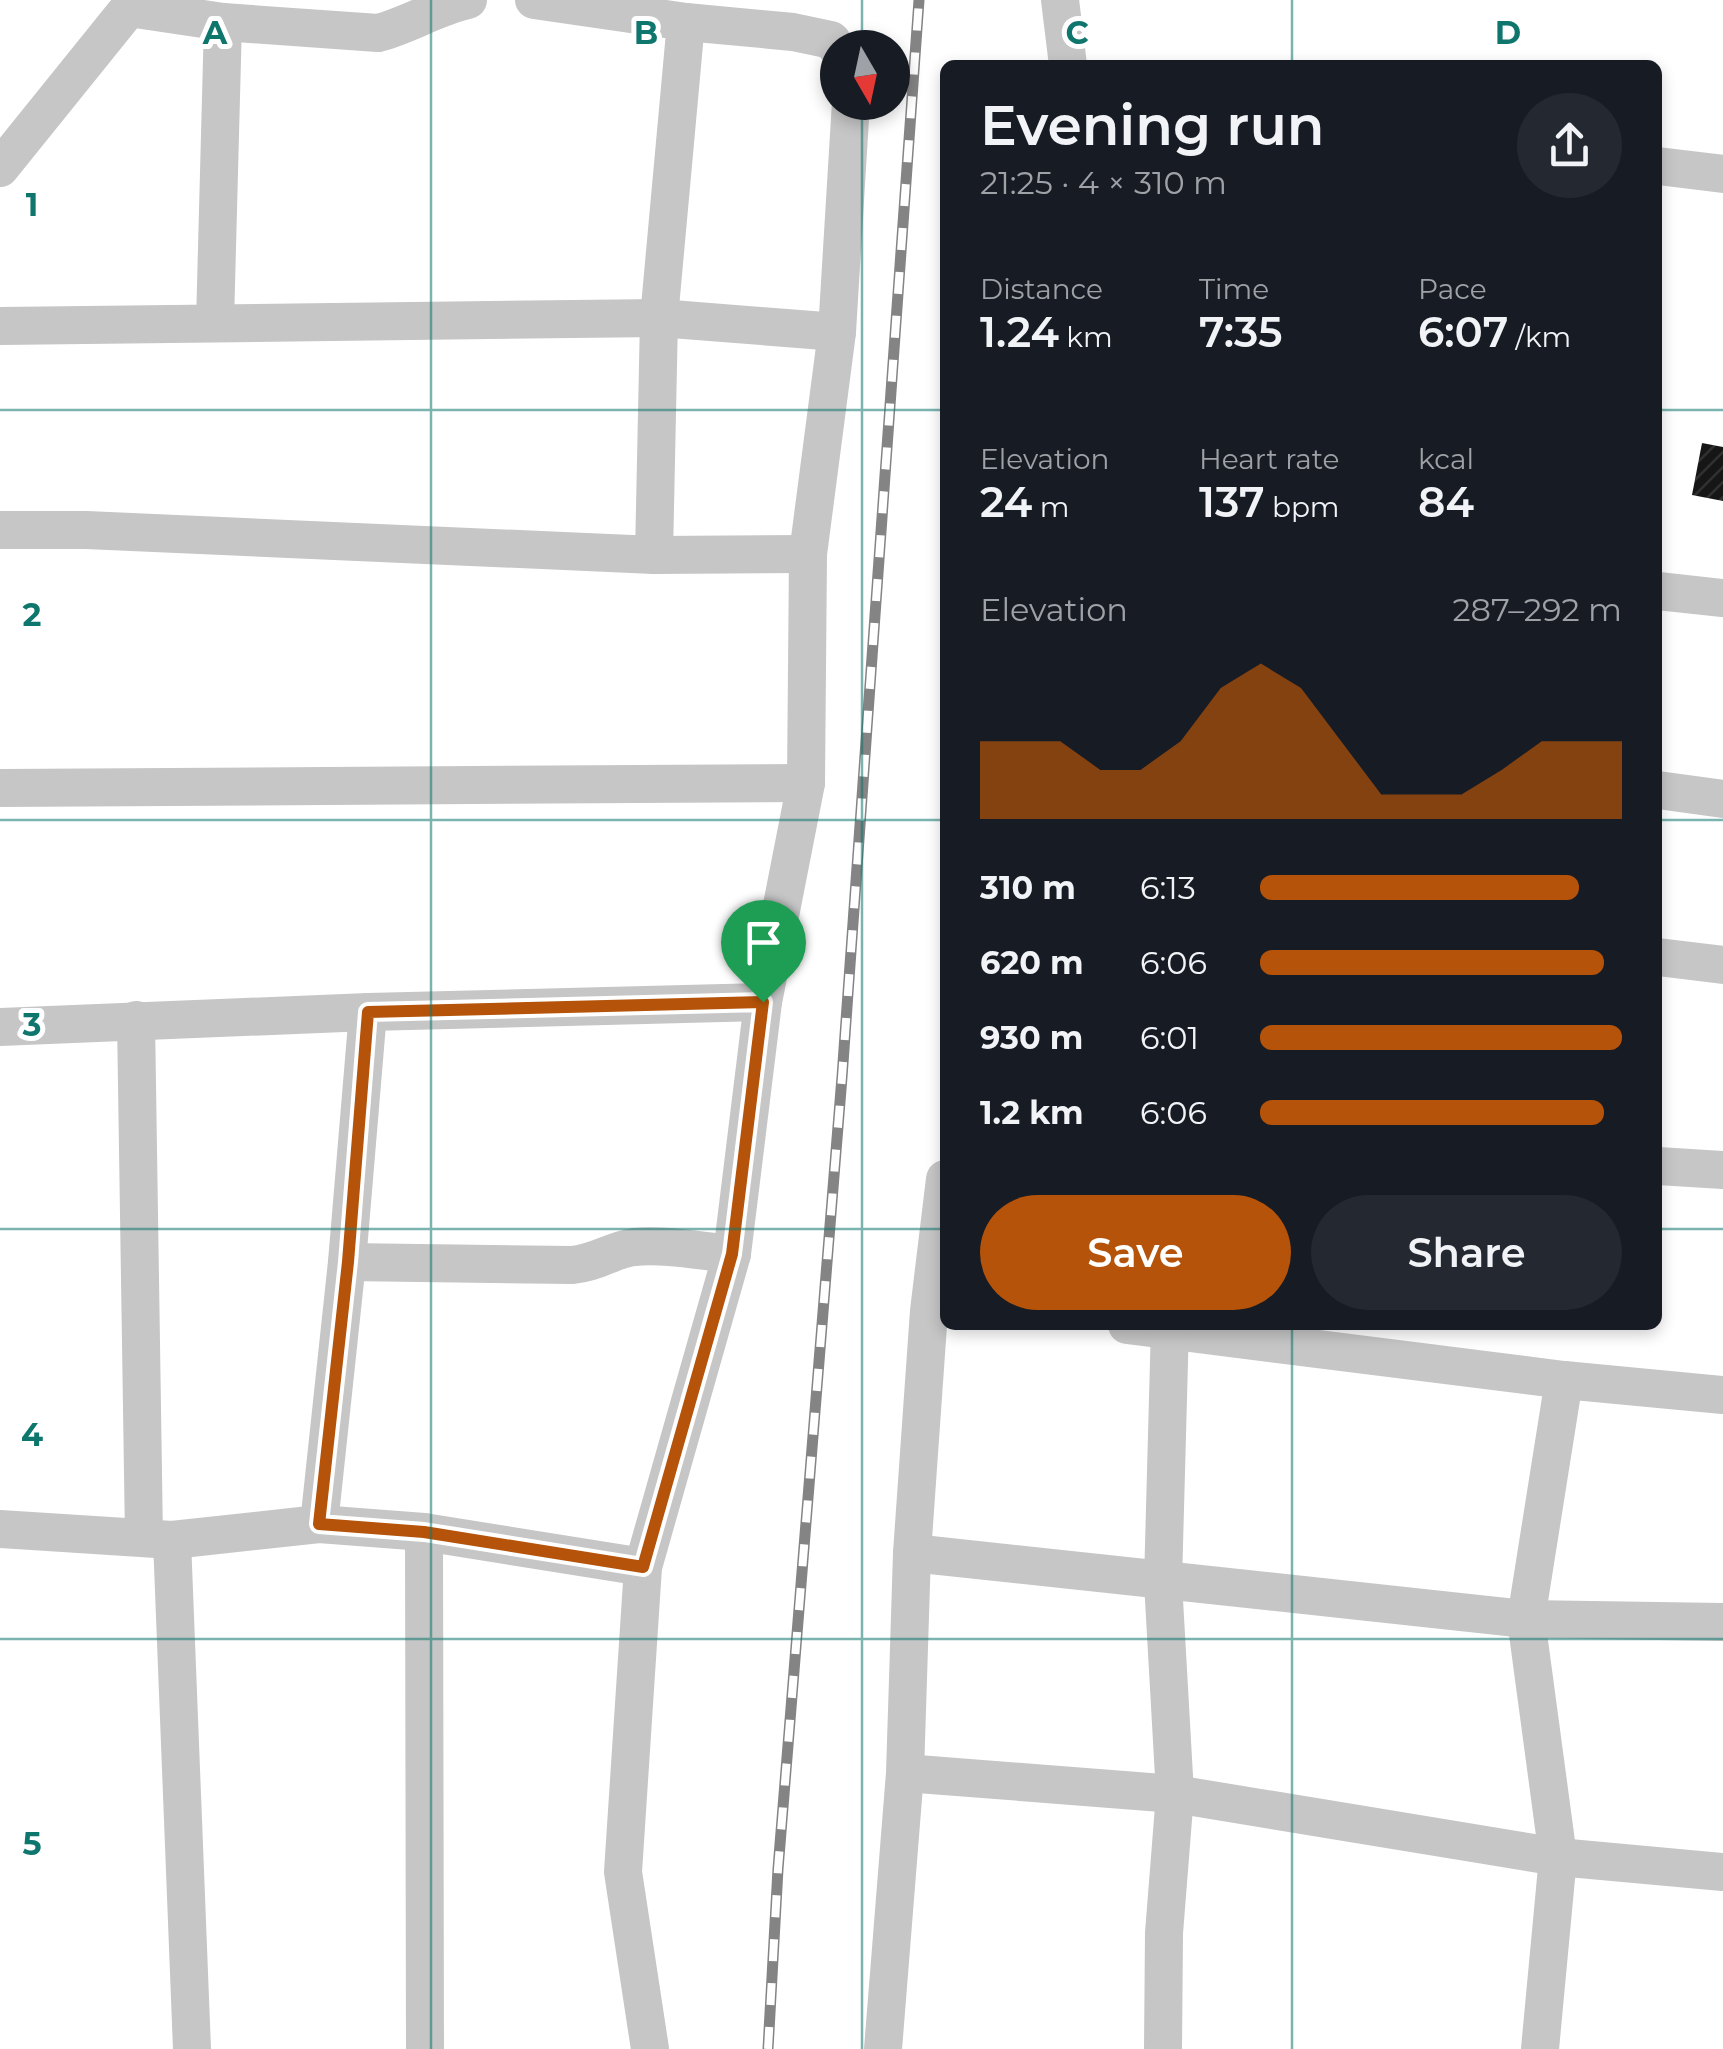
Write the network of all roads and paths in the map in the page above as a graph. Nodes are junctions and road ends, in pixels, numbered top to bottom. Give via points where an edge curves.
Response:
1 (468, 0) edge
2 (534, 0) edge
3 (1060, 0) edge
4 (129, 4) edge
5 (223, 22) junction
6 (686, 22) junction
7 (820, 38) edge
8 (1067, 60) edge
9 (850, 120) edge
10 (1662, 166) edge
11 (0, 168) edge
12 (1723, 174) edge
13 (659, 318) junction
14 (216, 323) junction
15 (0, 326) edge
16 (837, 332) junction
17 (0, 530) edge
18 (808, 554) junction
19 (654, 555) junction
20 (1662, 591) edge
21 (1723, 598) edge
22 (806, 783) junction
23 (0, 788) edge
24 (1662, 791) edge
25 (1723, 799) edge
26 (1662, 957) edge
27 (1723, 965) edge
28 (763, 1002) junction
29 (368, 1012) junction
30 (136, 1020) junction
31 (0, 1027) edge
32 (1662, 1166) edge
33 (1723, 1170) edge
34 (732, 1254) junction
35 (348, 1262) junction
36 (940, 1262) edge
37 (937, 1312) edge
38 (1170, 1330) edge
39 (1199, 1330) edge
40 (1564, 1380) junction
41 (1723, 1395) edge
42 (319, 1524) junction
43 (0, 1529) edge
44 (424, 1532) junction
45 (158, 1538) junction
46 (912, 1553) junction
47 (643, 1567) junction
48 (1164, 1582) junction
49 (1526, 1619) junction
50 (1723, 1622) edge
51 (905, 1773) junction
52 (1174, 1794) junction
53 (1558, 1857) junction
54 (1723, 1872) edge
55 (192, 2049) edge
56 (425, 2049) edge
57 (650, 2049) edge
58 (883, 2049) edge
59 (1163, 2049) edge
60 (1540, 2049) edge

1 - 5 street via 378,33
2 - 6 street
3 - 8 street
4 - 5 street
4 - 11 street
5 - 14 street
6 - 7 street
6 - 13 street
9 - 16 street
10 - 12 street
13 - 14 street
13 - 16 street
13 - 19 street
14 - 15 street
16 - 18 street
17 - 19 street
18 - 19 street
18 - 22 street
20 - 21 street
22 - 23 street
22 - 28 street
24 - 25 street
26 - 27 street
28 - 29 street
28 - 34 street
29 - 30 street
29 - 35 street
30 - 31 street
30 - 45 street
32 - 33 street
34 - 35 street via 638,1246 572,1265
34 - 47 street
35 - 42 street
36 - 37 street
37 - 46 street
38 - 48 street
39 - 40 street
40 - 41 street
40 - 49 street
42 - 44 street
42 - 45 street
43 - 45 street
44 - 47 street
44 - 56 street
45 - 55 street
46 - 48 street
46 - 51 street
47 - 57 street via 623,1872
48 - 49 street
48 - 52 street
49 - 50 street
49 - 53 street
51 - 52 street
51 - 58 street
52 - 53 street
52 - 59 street
53 - 54 street
53 - 60 street

